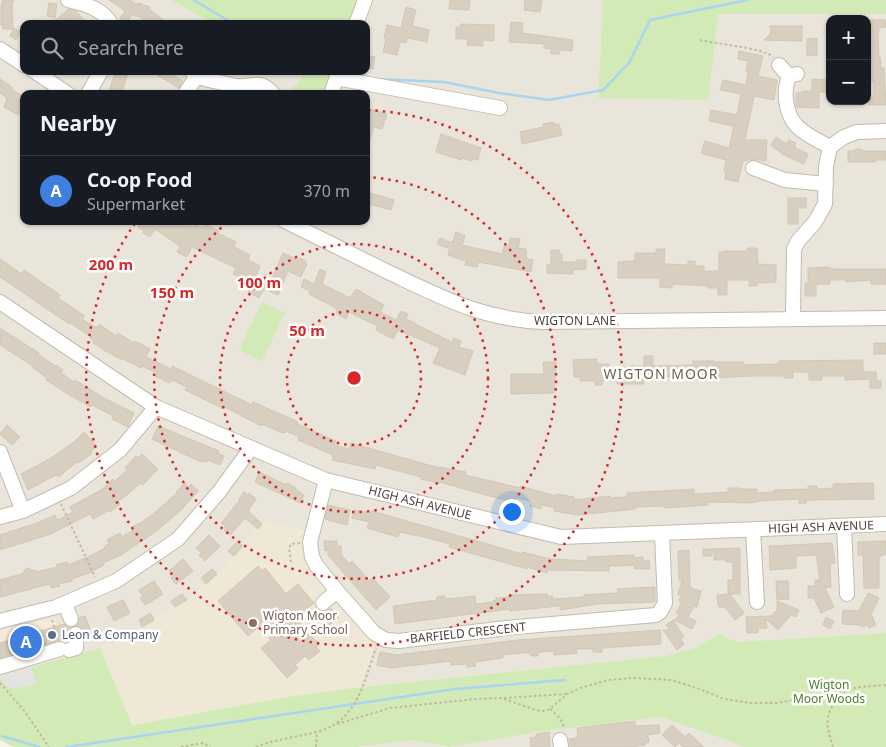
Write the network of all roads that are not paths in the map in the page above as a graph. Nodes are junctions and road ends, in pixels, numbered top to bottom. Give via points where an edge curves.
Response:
1 (68, 0) edge
2 (365, 0) edge
3 (108, 20) edge
4 (358, 20) edge
5 (0, 49) edge
6 (20, 62) edge
7 (779, 65) road end
8 (40, 75) edge
9 (99, 75) edge
10 (194, 75) edge
11 (198, 75) edge
12 (338, 75) edge
13 (62, 90) edge
14 (90, 90) edge
15 (186, 90) edge
16 (270, 90) edge
17 (332, 90) edge
18 (500, 108) dead end
19 (886, 131) edge
20 (830, 147) junction
21 (753, 168) dead end
22 (826, 184) junction
23 (294, 225) edge
24 (0, 302) edge
25 (793, 318) junction
26 (886, 318) edge
27 (156, 407) junction
28 (250, 448) junction
29 (0, 452) edge
30 (326, 480) junction
31 (23, 511) junction
32 (0, 517) edge
33 (886, 524) edge
34 (844, 526) junction
35 (753, 530) junction
36 (662, 535) junction
37 (337, 591) junction
38 (847, 594) dead end
39 (757, 602) dead end
40 (323, 603) dead end
41 (65, 604) junction
42 (71, 619) dead end
43 (0, 621) edge
44 (76, 634) dead end
45 (0, 667) edge

1 - 3 street via 95,8
2 - 4 street
5 - 6 street
7 - 20 street via 793,75 785,95 789,118
8 - 13 street
9 - 14 street
10 - 15 street
11 - 16 street via 238,86 262,84
12 - 17 street
12 - 18 street
19 - 20 street via 858,132
20 - 22 street
21 - 22 street via 785,180
22 - 25 street via 821,213 794,250
23 - 25 street, WIGTON LANE via 458,306 498,317 543,322
24 - 27 street, HIGH ASH AVENUE
25 - 26 street, WIGTON LANE
27 - 28 street, HIGH ASH AVENUE
27 - 31 street via 120,450 71,488
28 - 30 street, HIGH ASH AVENUE
28 - 41 street via 219,492 178,539 116,582
29 - 31 street
30 - 36 street, HIGH ASH AVENUE via 561,537
30 - 37 street via 310,542 316,565
31 - 32 street
33 - 34 street, HIGH ASH AVENUE
34 - 35 street, HIGH ASH AVENUE
34 - 38 street
35 - 36 street, HIGH ASH AVENUE
35 - 39 street
36 - 37 street, BARFIELD CRESCENT via 665,603 656,615 399,641 386,640 374,633
37 - 40 street
41 - 42 street
41 - 43 street
44 - 45 street via 76,648

